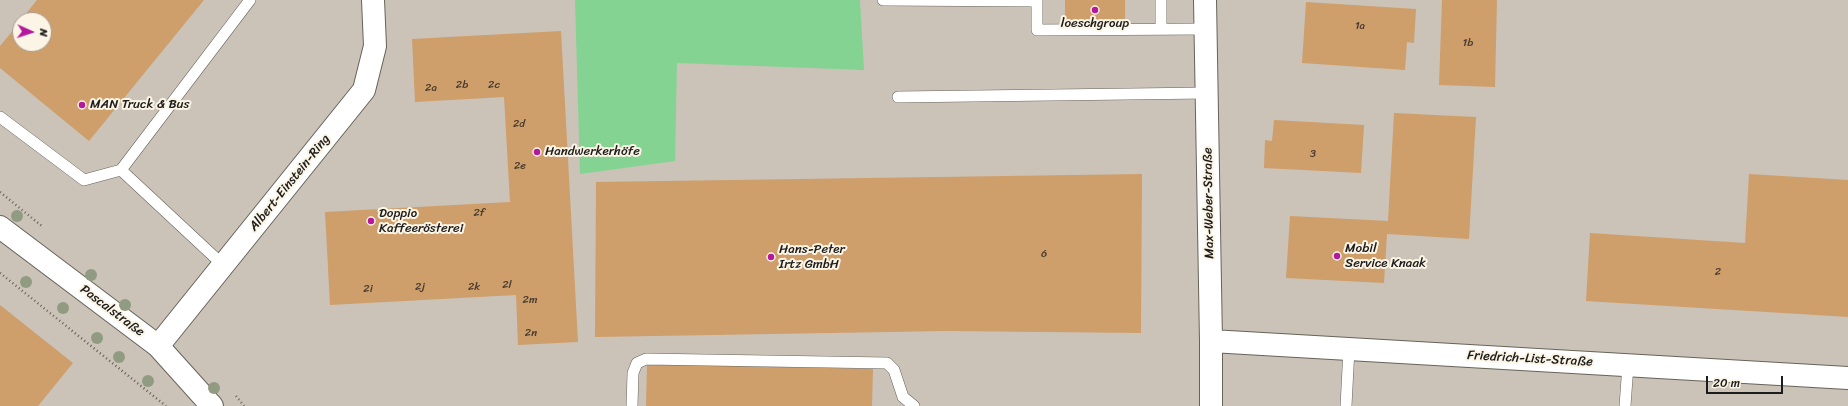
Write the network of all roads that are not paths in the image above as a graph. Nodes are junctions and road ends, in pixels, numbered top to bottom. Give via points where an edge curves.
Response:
1 (250, 0) edge
2 (374, 0) edge
3 (883, 0) edge
4 (1161, 0) edge
5 (1205, 0) edge
6 (1161, 29) junction
7 (1206, 29) junction
8 (1207, 93) junction
9 (898, 97) dead end
10 (0, 117) edge
11 (122, 170) junction
12 (0, 227) edge
13 (223, 265) junction
14 (1211, 341) junction
15 (158, 346) junction
16 (1349, 349) junction
17 (1628, 365) junction
18 (1848, 378) edge
19 (212, 406) edge
20 (632, 406) edge
21 (914, 406) edge
22 (1211, 406) edge
23 (1346, 406) edge
24 (1625, 406) edge

1 - 11 lane
2 - 13 street, Albert-Einstein-Ring via 375,46 364,90
3 - 6 lane via 1037,1 1037,30
4 - 6 lane
5 - 7 street, Max-Weber-Straße
6 - 7 lane
7 - 8 street, Max-Weber-Straße
8 - 9 lane
8 - 14 street, Max-Weber-Straße
10 - 11 lane via 84,180
11 - 13 lane
12 - 15 street, Pascalstraße
13 - 15 street, Albert-Einstein-Ring
14 - 16 street, Friedrich-List-Straße
14 - 22 street, Max-Weber-Straße
15 - 19 street, Pascalstraße
16 - 17 street, Friedrich-List-Straße
16 - 23 lane
17 - 18 street, Friedrich-List-Straße
17 - 24 lane
20 - 21 lane via 633,373 637,363 646,359 887,363 894,370 903,397

